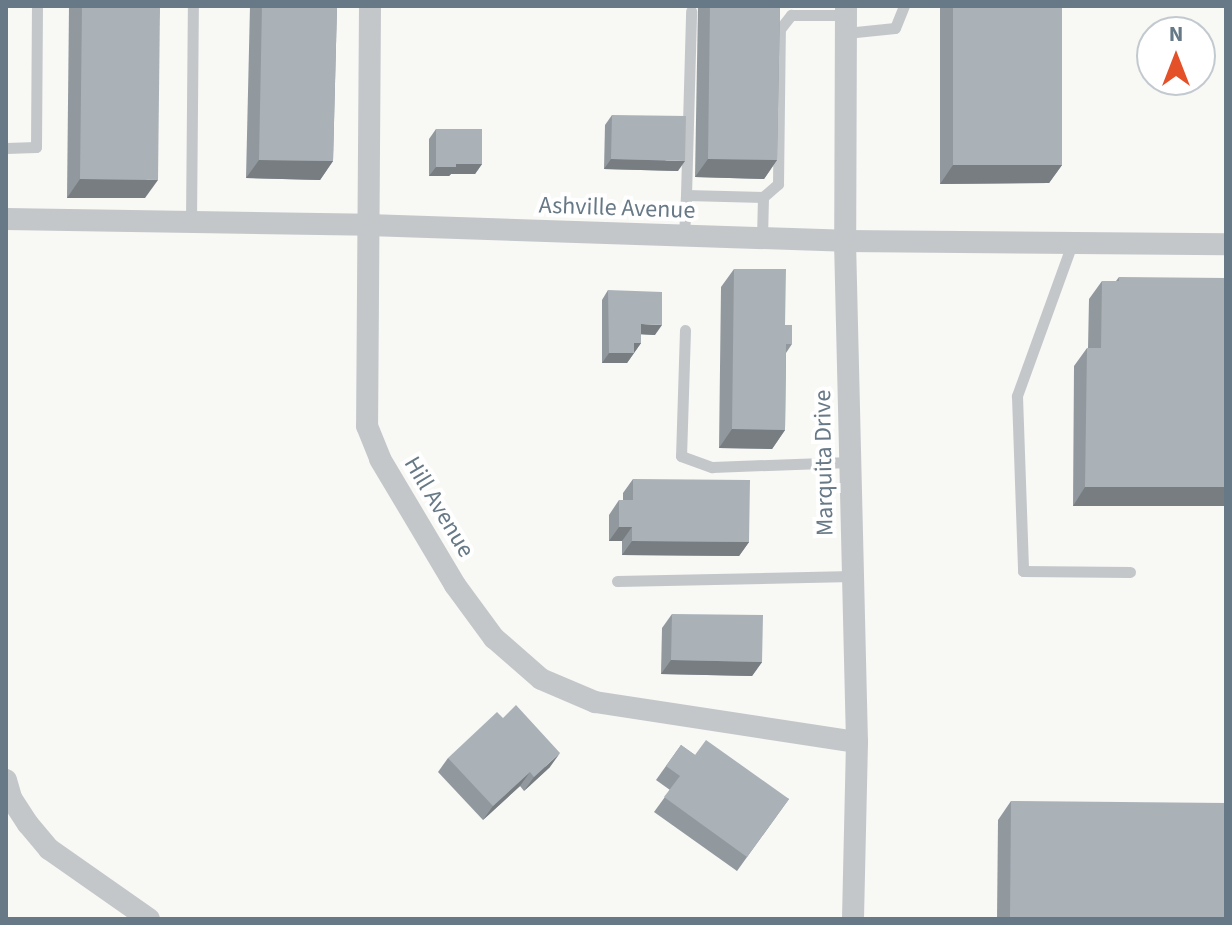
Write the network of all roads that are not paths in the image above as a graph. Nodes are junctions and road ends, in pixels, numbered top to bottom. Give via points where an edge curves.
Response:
1 (37, 6) edge
2 (193, 6) edge
3 (370, 6) edge
4 (904, 6) edge
5 (691, 11) dead end
6 (846, 18) edge
7 (6, 148) edge
8 (686, 195) junction
9 (763, 197) junction
10 (6, 219) edge
11 (191, 222) junction
12 (368, 225) junction
13 (684, 236) junction
14 (762, 238) junction
15 (845, 241) junction
16 (1073, 241) junction
17 (1226, 244) edge
18 (685, 330) dead end
19 (850, 462) junction
20 (1130, 572) dead end
21 (853, 576) junction
22 (617, 581) dead end
23 (857, 742) junction
24 (9, 789) edge
25 (149, 919) edge
26 (853, 919) edge

1 - 7 lane via 36,147
2 - 11 lane
3 - 12 street, Hill Avenue
4 - 6 lane via 895,28
5 - 8 lane
6 - 9 lane via 791,15 780,29 778,184
6 - 15 street, Marquita Drive
8 - 9 lane
8 - 13 lane
9 - 14 lane
10 - 11 street, Ashville Avenue
11 - 12 street, Ashville Avenue
12 - 13 street, Ashville Avenue
12 - 23 street, Hill Avenue via 367,426 380,459 448,573 494,638 541,679 595,702
13 - 14 street, Ashville Avenue
14 - 15 street, Ashville Avenue
15 - 16 street, Ashville Avenue
15 - 19 street, Marquita Drive
16 - 17 street, Ashville Avenue
16 - 20 lane via 1017,396 1023,571
18 - 19 lane via 681,456 712,467
19 - 21 street, Marquita Drive
21 - 22 lane
21 - 23 street, Marquita Drive
23 - 26 street, Marquita Drive
24 - 25 street via 49,849

